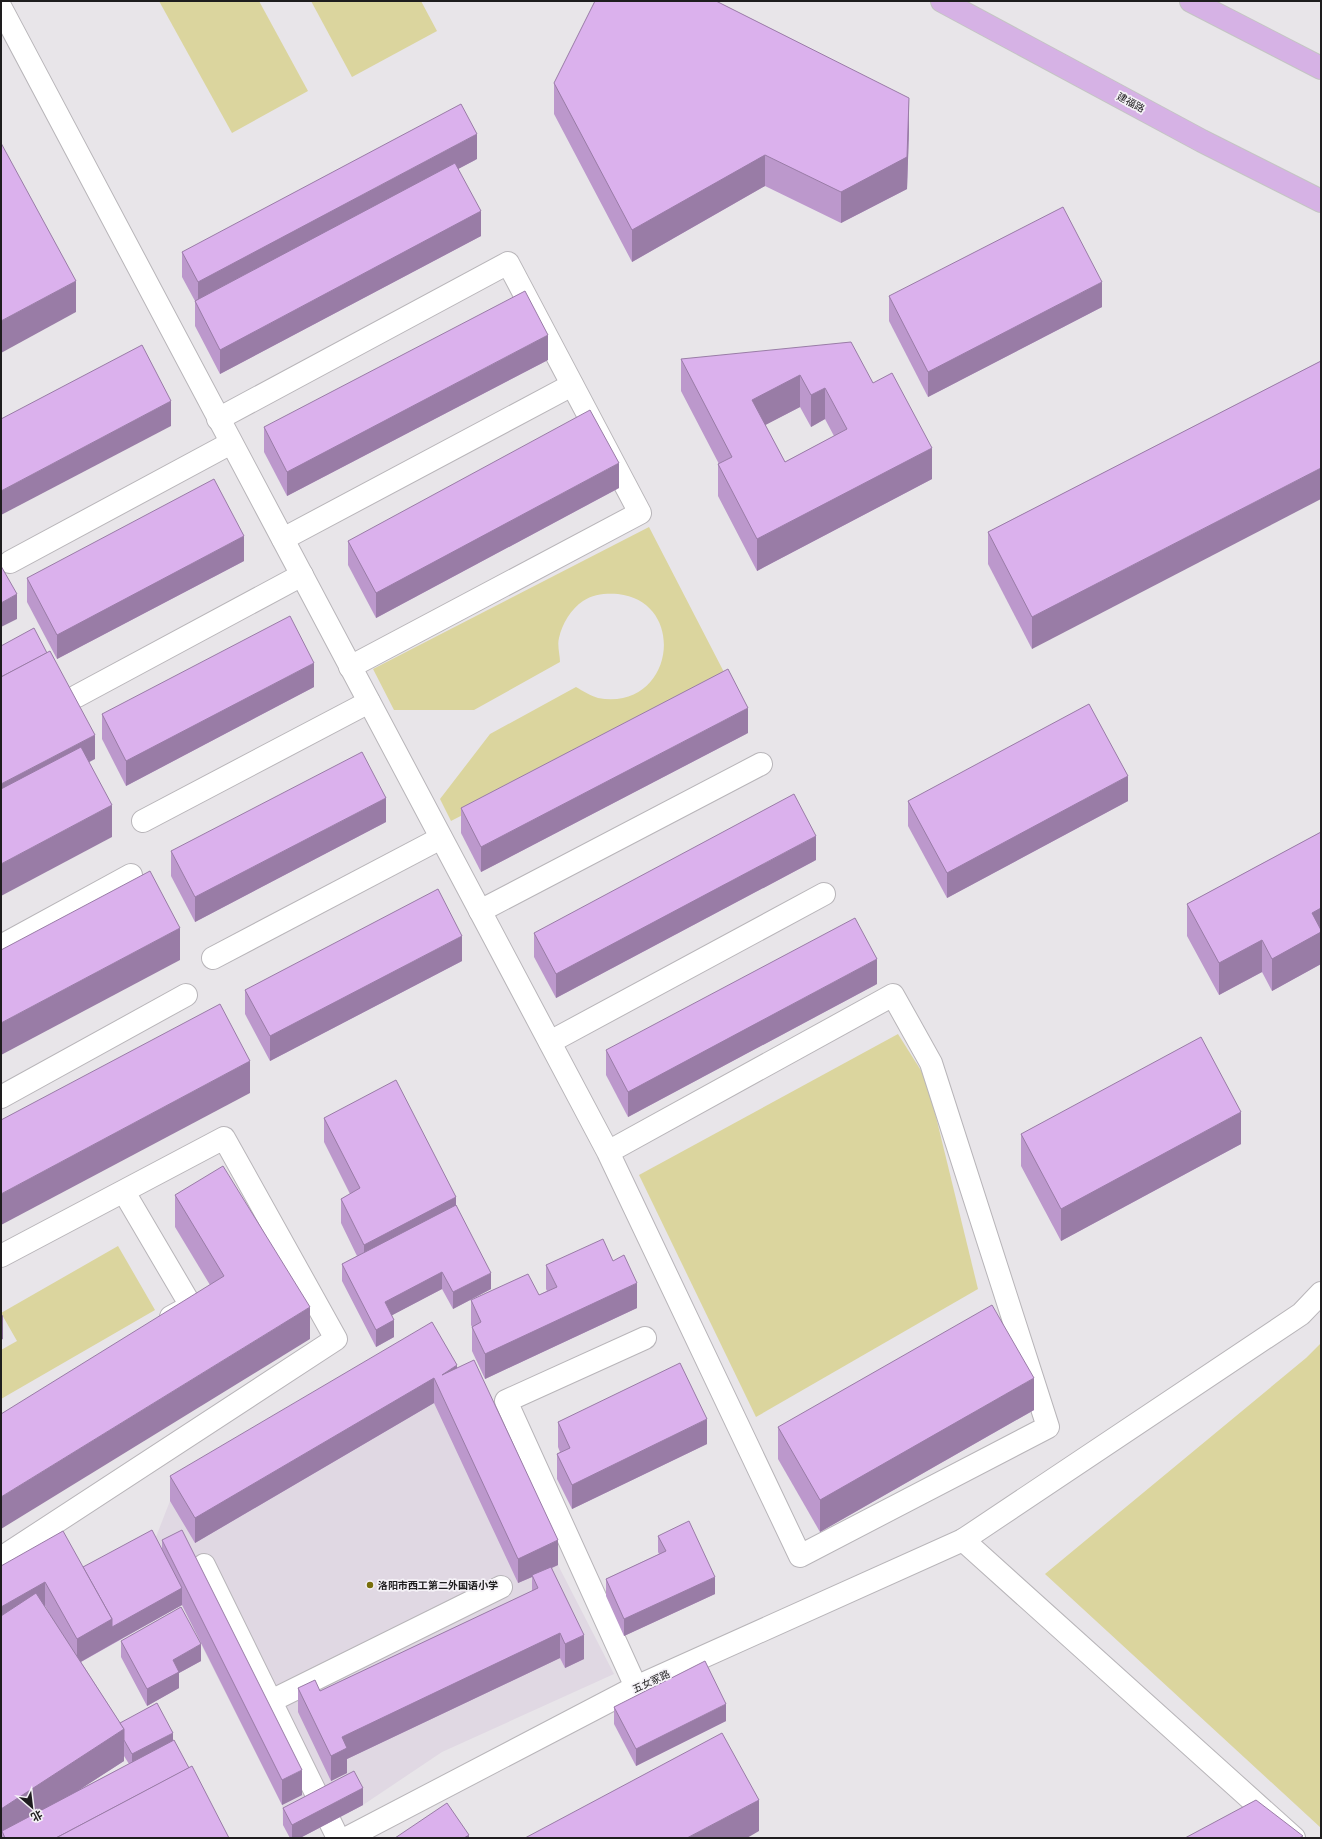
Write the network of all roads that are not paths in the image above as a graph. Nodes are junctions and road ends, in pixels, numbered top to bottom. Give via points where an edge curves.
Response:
1 (942, 1) edge
2 (1191, 1) edge
3 (1, 8) edge
4 (1321, 68) edge
5 (1321, 201) edge
6 (572, 385) junction
7 (218, 419) junction
8 (231, 443) junction
9 (282, 540) junction
10 (10, 562) dead end
11 (302, 575) junction
12 (350, 667) junction
13 (77, 696) dead end
14 (369, 702) junction
15 (761, 764) dead end
16 (143, 821) dead end
17 (441, 838) junction
18 (131, 875) dead end
19 (824, 894) dead end
20 (480, 911) junction
21 (1, 946) edge
22 (213, 958) dead end
23 (186, 996) dead end
24 (550, 1042) junction
25 (1, 1097) edge
26 (608, 1152) junction
27 (124, 1192) junction
28 (1, 1256) edge
29 (1321, 1292) edge
30 (157, 1326) edge
31 (645, 1338) dead end
32 (962, 1540) junction
33 (1, 1558) edge
34 (204, 1565) dead end
35 (501, 1587) dead end
36 (636, 1687) junction
37 (271, 1701) junction
38 (338, 1838) edge
39 (347, 1838) edge
40 (1294, 1838) edge

1 - 5 main road, 建福路 via 1202,141
2 - 4 main road
3 - 7 street
6 - 7 street via 508,264
6 - 9 street
6 - 12 street via 640,513
7 - 8 street
8 - 9 street
8 - 10 street
9 - 11 street
11 - 12 street
11 - 13 street
12 - 14 street
14 - 16 street
14 - 17 street
15 - 20 street
17 - 20 street
17 - 22 street
18 - 21 street
19 - 24 street
20 - 24 street
23 - 25 street
24 - 26 street
26 - 26 street via 892,995 931,1063 1048,1427 800,1556
27 - 28 street
27 - 30 street via 191,1306
27 - 33 street via 224,1138 336,1339
29 - 32 street, 五女冢路 via 1301,1314
31 - 36 street via 506,1401
32 - 36 street, 五女冢路
32 - 40 street
34 - 37 street
35 - 37 street
36 - 39 street, 五女冢路
37 - 38 street

